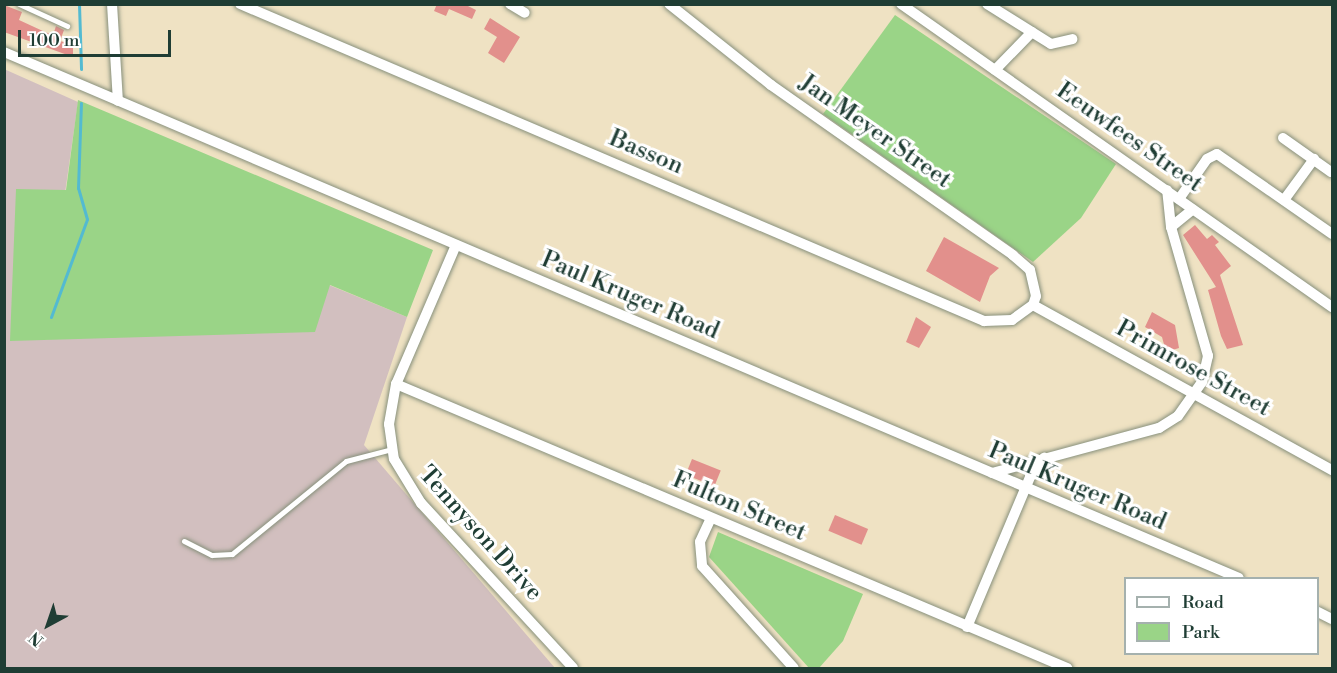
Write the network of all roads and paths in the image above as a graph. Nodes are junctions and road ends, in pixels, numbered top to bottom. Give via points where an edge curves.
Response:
1 (19, 4) edge
2 (42, 4) edge
3 (112, 4) edge
4 (240, 4) edge
5 (510, 4) edge
6 (669, 4) edge
7 (902, 4) edge
8 (987, 4) edge
9 (38, 13) junction
10 (525, 13) dead end
11 (67, 26) dead end
12 (1032, 32) junction
13 (1072, 39) dead end
14 (4, 52) edge
15 (995, 70) junction
16 (118, 100) junction
17 (1283, 138) dead end
18 (1314, 159) junction
19 (1331, 172) dead end
20 (1167, 190) junction
21 (1179, 199) junction
22 (1284, 200) junction
23 (1193, 209) junction
24 (1171, 227) junction
25 (1332, 234) edge
26 (456, 244) junction
27 (1033, 304) junction
28 (1332, 307) edge
29 (396, 384) junction
30 (1195, 394) junction
31 (392, 449) junction
32 (1044, 458) junction
33 (1332, 470) edge
34 (992, 473) junction
35 (1027, 488) junction
36 (711, 518) junction
37 (184, 541) dead end
38 (1234, 577) edge
39 (968, 627) junction
40 (573, 669) edge
41 (794, 669) edge
42 (1066, 669) edge

1 - 9 lane
2 - 9 lane
3 - 16 street
4 - 27 street, Basson via 984,321 1012,320
5 - 10 street
6 - 27 street, Jan Meyer Street via 771,85 1013,255 1030,270 1036,296
7 - 15 street, Eeuwfees Street
8 - 12 street
9 - 11 lane
12 - 13 street via 1056,45
12 - 15 street
14 - 16 street, Paul Kruger Road
15 - 20 street, Eeuwfees Street
16 - 26 street, Paul Kruger Road
17 - 18 street
18 - 19 street
18 - 22 street
20 - 21 street, Eeuwfees Street
20 - 24 street
21 - 22 street via 1207,159 1217,154
21 - 23 street, Eeuwfees Street
22 - 25 street
23 - 24 street
23 - 28 street, Eeuwfees Street
24 - 30 street via 1208,356 1206,375
26 - 29 street, Tennyson Drive
26 - 34 street, Paul Kruger Road
27 - 30 street, Primrose Street
29 - 31 street, Tennyson Drive
29 - 36 street, Fulton Street
30 - 32 street via 1178,416 1159,428
30 - 33 street, Primrose Street
31 - 37 lane via 346,461 232,554 212,555
31 - 40 street, Tennyson Drive via 398,471 415,495
32 - 34 street
32 - 35 street
34 - 35 street, Paul Kruger Road
35 - 38 street, Paul Kruger Road
35 - 39 street
36 - 39 street, Fulton Street
36 - 41 street via 700,542 702,566
39 - 42 street, Fulton Street

